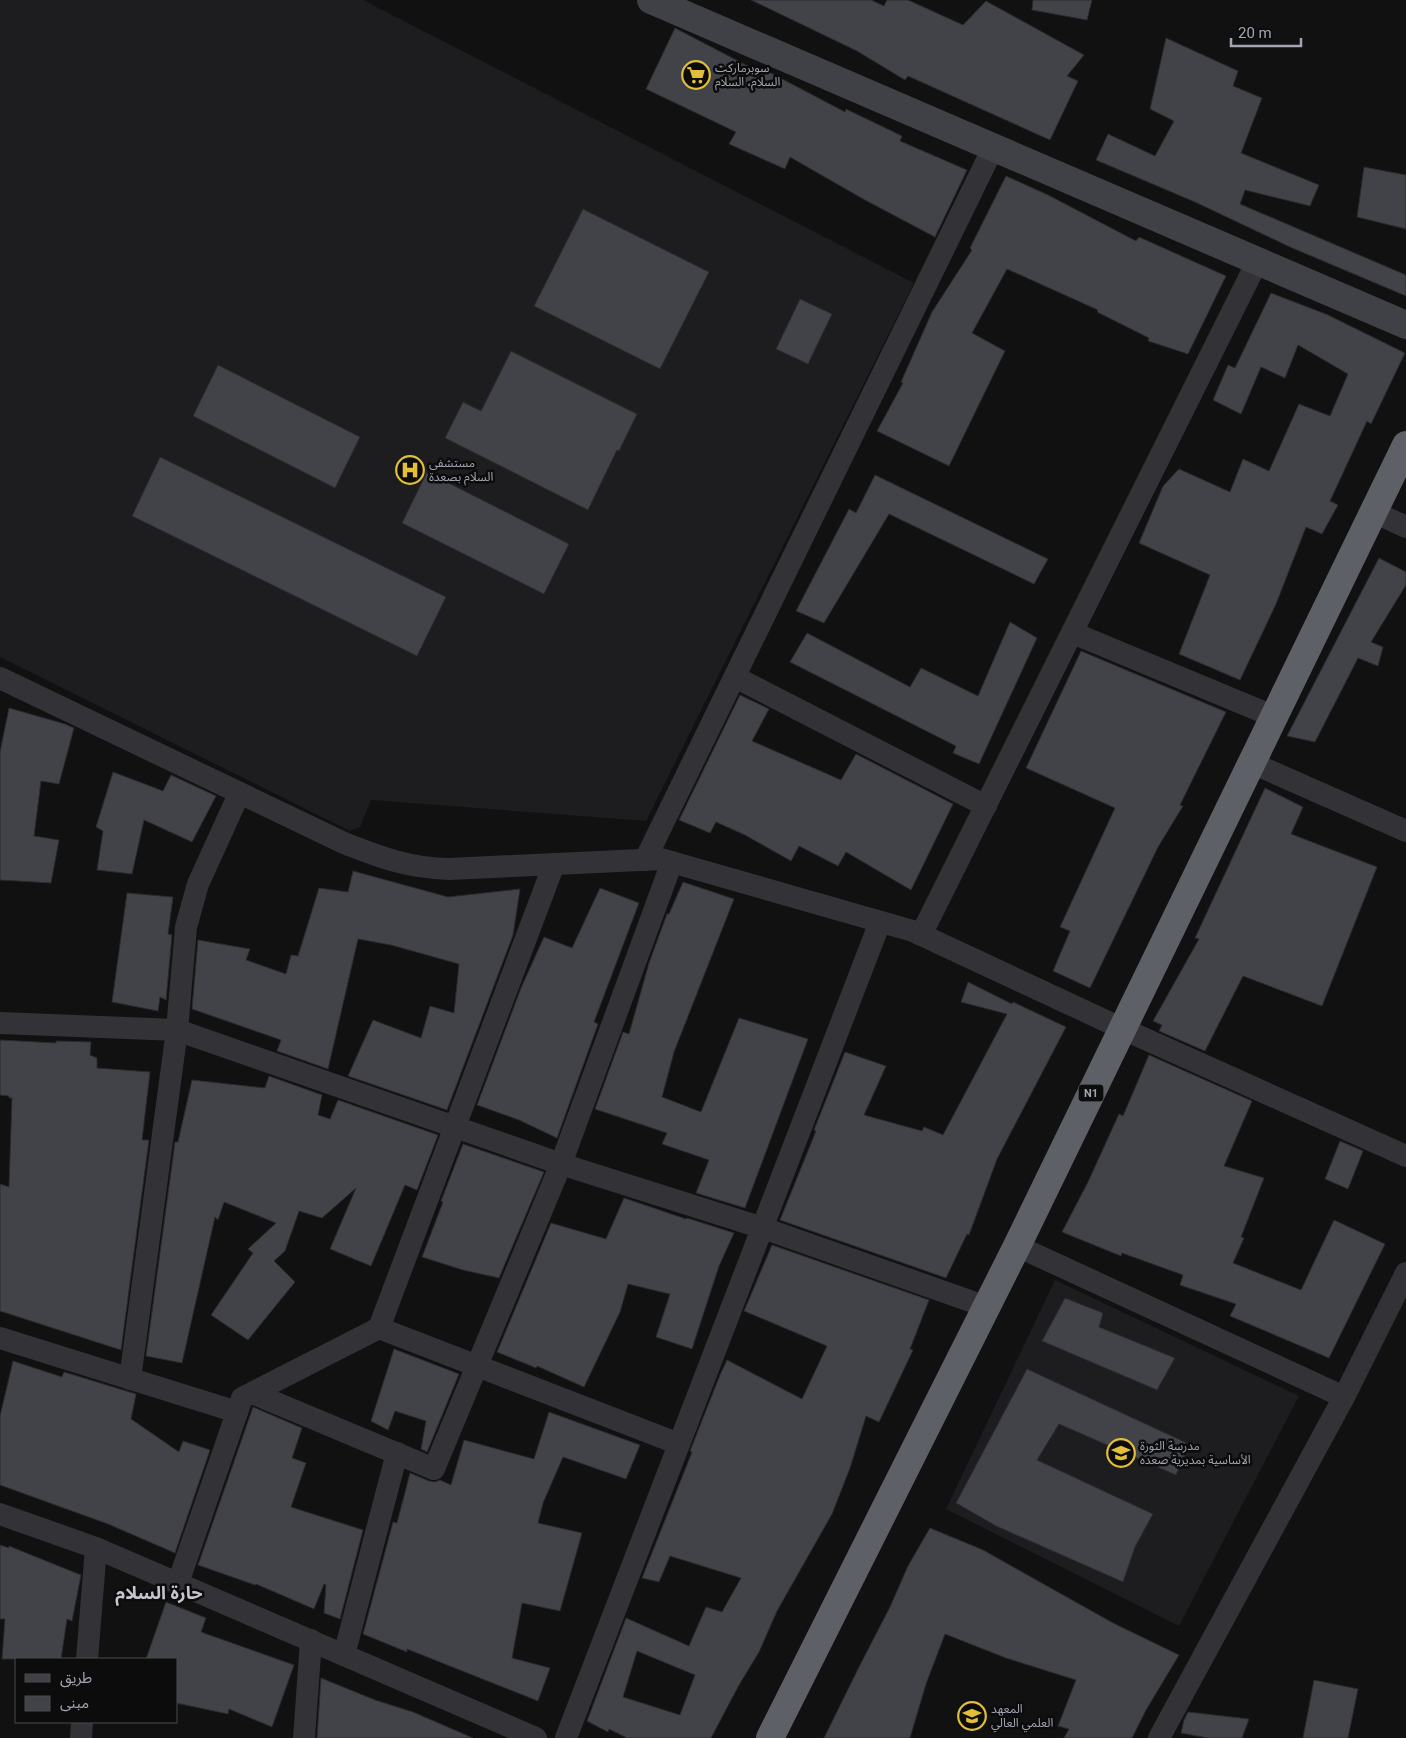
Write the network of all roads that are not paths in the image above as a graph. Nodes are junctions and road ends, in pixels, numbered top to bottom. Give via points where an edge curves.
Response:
1 (651, 0) edge
2 (993, 148) junction
3 (1257, 262) junction
4 (1406, 325) edge
5 (1406, 445) edge
6 (1374, 512) junction
7 (1406, 527) edge
8 (1073, 632) junction
9 (735, 677) junction
10 (0, 678) edge
11 (1275, 717) junction
12 (1252, 763) junction
13 (239, 794) junction
14 (986, 806) junction
15 (1406, 831) edge
16 (645, 860) junction
17 (672, 862) junction
18 (554, 864) junction
19 (880, 922) junction
20 (921, 935) junction
21 (0, 1023) edge
22 (1122, 1029) junction
23 (177, 1030) junction
24 (455, 1127) junction
25 (1406, 1156) edge
26 (562, 1164) junction
27 (763, 1228) junction
28 (1017, 1246) junction
29 (1406, 1273) edge
30 (987, 1308) junction
31 (380, 1328) junction
32 (0, 1338) edge
33 (478, 1366) junction
34 (130, 1378) junction
35 (252, 1392) junction
36 (1344, 1397) junction
37 (237, 1412) junction
38 (679, 1444) junction
39 (397, 1453) junction
40 (0, 1514) edge
41 (96, 1548) junction
42 (178, 1583) junction
43 (310, 1640) junction
44 (344, 1655) junction
45 (87, 1658) edge
46 (82, 1723) edge
47 (81, 1738) edge
48 (304, 1738) edge
49 (536, 1738) edge
50 (566, 1738) edge
51 (770, 1738) edge
52 (1159, 1738) edge

1 - 2 street
2 - 3 street
2 - 9 street
3 - 4 street
3 - 8 street
5 - 6 highway, N1
6 - 7 street
6 - 11 highway, N1
8 - 11 street
8 - 14 street
9 - 14 street
9 - 16 street
10 - 13 street
11 - 12 highway, N1
12 - 15 street
12 - 22 highway, N1
13 - 18 street via 344,843 405,864 449,868
13 - 23 street via 198,884 191,907 186,927
14 - 20 street
16 - 17 street
16 - 18 street
17 - 19 street
17 - 26 street
18 - 24 street
19 - 20 street
19 - 27 street
20 - 22 street
21 - 23 street
22 - 25 street
22 - 28 highway, N1
23 - 24 street
23 - 34 street
24 - 26 street
24 - 31 street
26 - 27 street
26 - 33 street
27 - 30 street
27 - 38 street
28 - 30 highway, N1
28 - 36 street
29 - 36 street
30 - 51 highway, N1
31 - 33 street
31 - 35 street
32 - 34 street
33 - 38 street
33 - 39 street via 434,1469
34 - 37 street
35 - 37 street via 242,1398
35 - 39 street
36 - 52 street
37 - 42 street
38 - 50 street
39 - 44 street
40 - 41 street
41 - 42 street
41 - 45 street
42 - 43 street
43 - 44 street
43 - 48 street
44 - 49 street
46 - 47 street

